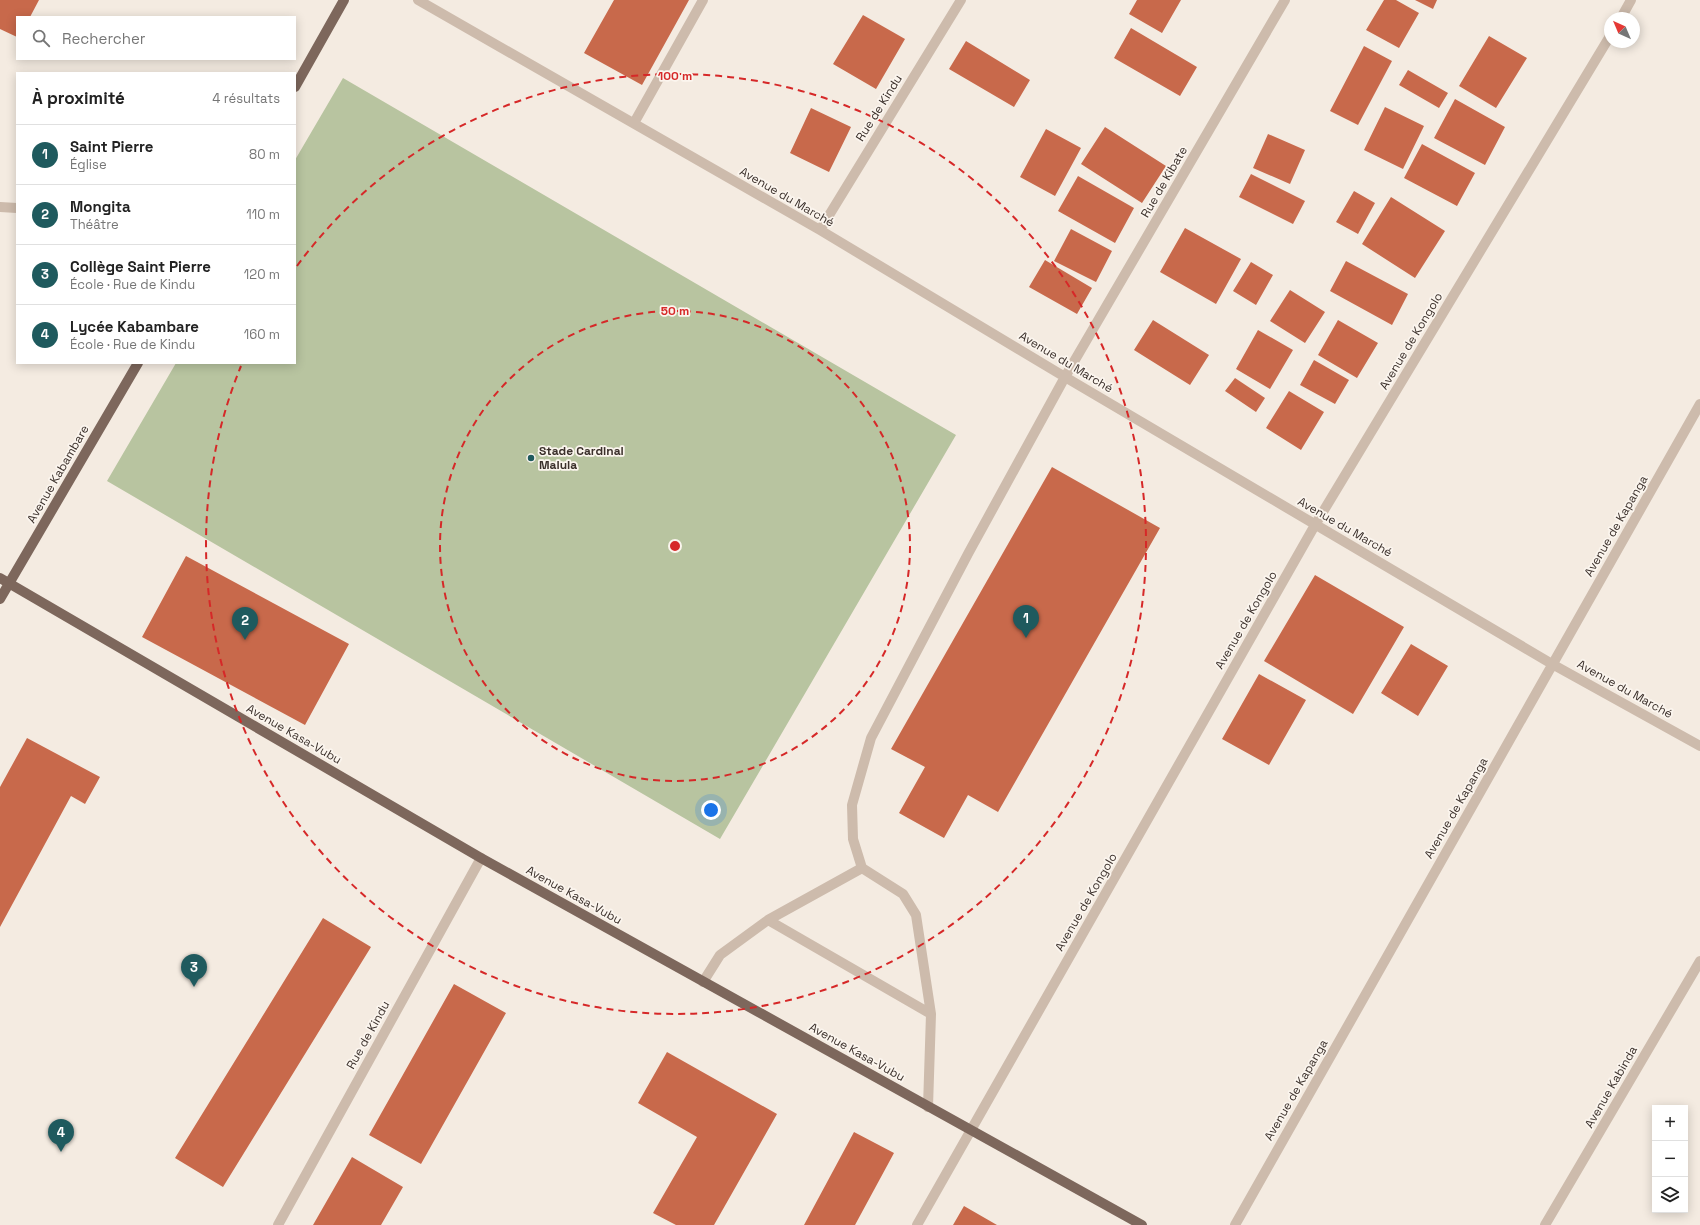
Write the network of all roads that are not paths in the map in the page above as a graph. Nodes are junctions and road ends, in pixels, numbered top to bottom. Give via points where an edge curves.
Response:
1 (344, 0) edge
2 (418, 0) edge
3 (703, 0) edge
4 (961, 0) edge
5 (1285, 0) edge
6 (1631, 0) edge
7 (1624, 12) edge
8 (1604, 46) edge
9 (296, 85) edge
10 (634, 122) junction
11 (0, 207) edge
12 (16, 208) edge
13 (820, 230) junction
14 (137, 364) edge
15 (1065, 377) junction
16 (1700, 404) edge
17 (1315, 525) junction
18 (4, 580) edge
19 (0, 599) edge
20 (1552, 664) junction
21 (1700, 746) edge
22 (481, 858) junction
23 (862, 868) junction
24 (768, 920) junction
25 (1700, 961) edge
26 (703, 982) junction
27 (931, 1014) junction
28 (928, 1107) junction
29 (971, 1130) junction
30 (278, 1225) edge
31 (917, 1225) edge
32 (1142, 1225) edge
33 (1235, 1225) edge
34 (1545, 1225) edge

1 - 9 main road
2 - 10 street, Avenue du Marché
3 - 10 street
4 - 13 street, Rue de Kindu
5 - 15 street, Rue de Kibate
6 - 7 street
8 - 17 street, Avenue de Kongolo
10 - 13 street, Avenue du Marché
11 - 12 street
13 - 15 street, Avenue du Marché
14 - 18 main road, Avenue Kabambare
15 - 17 street, Avenue du Marché
15 - 23 street, Rue de Kibate via 871,738 852,805 853,839
16 - 20 street, Avenue de Kapanga
17 - 20 street, Avenue du Marché
17 - 29 street, Avenue de Kongolo
18 - 19 main road, Avenue Kabambare
18 - 22 main road, Avenue Kasa-Vubu
20 - 21 street, Avenue du Marché
20 - 33 street, Avenue de Kapanga
22 - 26 main road, Avenue Kasa-Vubu
22 - 30 street, Rue de Kindu
23 - 24 street
23 - 27 street via 903,894 916,915
24 - 26 street via 720,955
24 - 27 street
25 - 34 street, Avenue Kabinda
26 - 28 main road, Avenue Kasa-Vubu
27 - 28 street
28 - 29 main road, Avenue Kasa-Vubu
29 - 31 street, Avenue de Kongolo
29 - 32 main road, Avenue Kasa-Vubu

